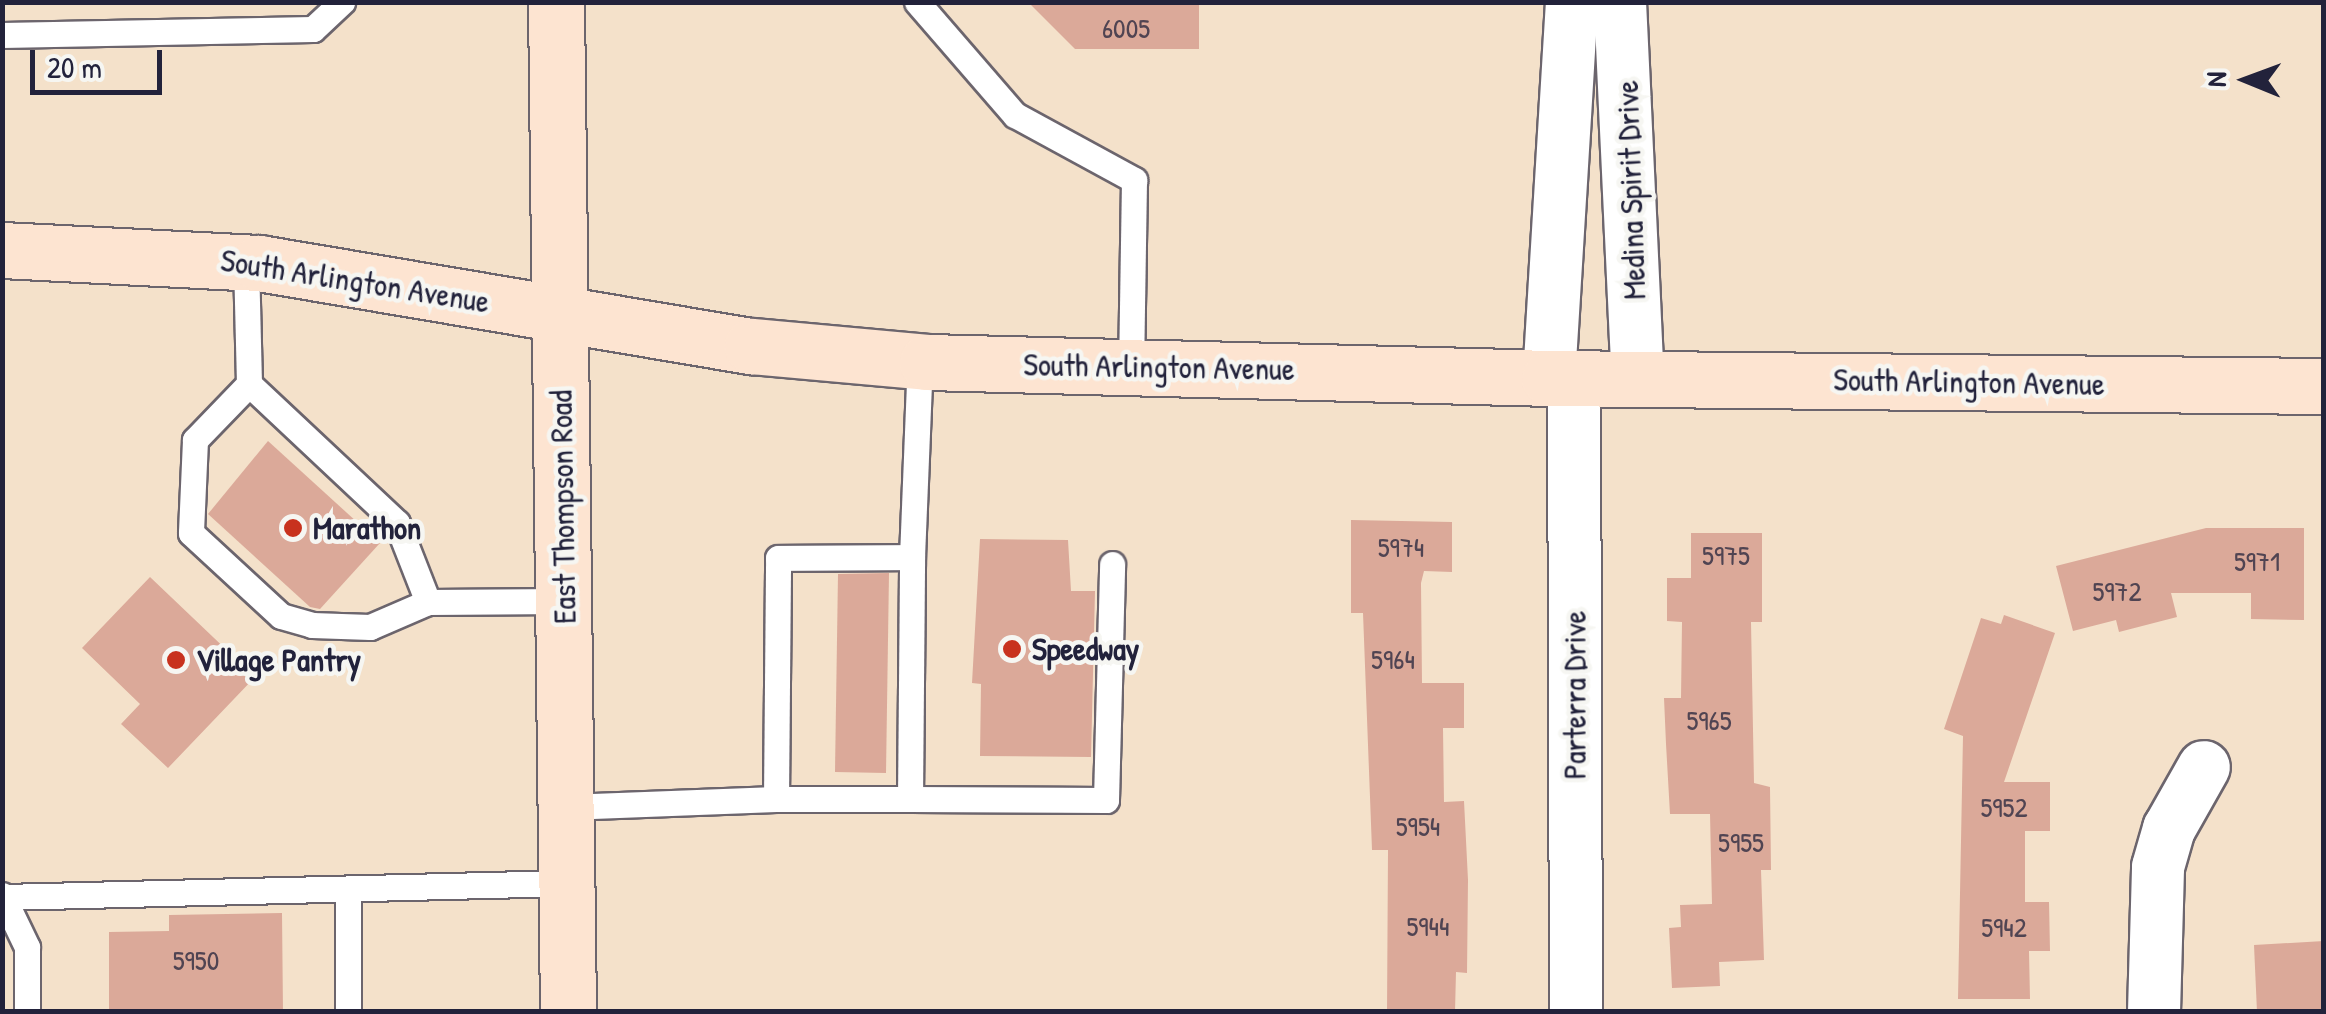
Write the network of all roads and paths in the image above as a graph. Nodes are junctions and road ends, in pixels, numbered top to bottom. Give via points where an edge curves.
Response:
1 (342, 2) edge
2 (556, 2) edge
3 (917, 2) edge
4 (1572, 2) edge
5 (1620, 2) edge
6 (2, 34) edge
7 (2, 250) edge
8 (246, 262) junction
9 (561, 315) junction
10 (920, 361) junction
11 (1131, 367) junction
12 (1562, 378) junction
13 (1638, 378) junction
14 (249, 384) junction
15 (2324, 386) edge
16 (912, 556) junction
17 (1112, 564) dead end
18 (564, 601) junction
19 (428, 602) junction
20 (2204, 768) dead end
21 (776, 799) junction
22 (910, 799) junction
23 (566, 806) junction
24 (567, 884) junction
25 (348, 889) junction
26 (3, 896) edge
27 (27, 1012) edge
28 (348, 1012) edge
29 (568, 1012) edge
30 (1576, 1012) edge
31 (2154, 1012) edge

1 - 6 lane via 313,29
2 - 9 main road, East Thompson Road
3 - 11 lane via 1015,116 1134,180
4 - 12 street, Medina Spirit Drive
5 - 13 street, Medina Spirit Drive
7 - 8 main road, South Arlington Avenue
8 - 9 main road, South Arlington Avenue
8 - 14 lane
9 - 10 main road, South Arlington Avenue via 752,346
9 - 18 main road, East Thompson Road
10 - 11 main road, South Arlington Avenue
10 - 16 lane
11 - 12 main road, South Arlington Avenue
12 - 13 main road, South Arlington Avenue
12 - 30 street, Parterra Drive
13 - 15 main road, South Arlington Avenue
14 - 19 lane via 397,523
14 - 19 lane via 195,440 191,532 281,616 312,625 370,627
16 - 21 lane via 778,558
16 - 22 lane
17 - 22 lane via 1106,800
18 - 19 lane
18 - 23 main road, East Thompson Road
20 - 31 street via 2169,829 2158,868
21 - 22 lane
21 - 23 lane
23 - 24 main road, East Thompson Road
24 - 25 lane
24 - 29 main road, East Thompson Road
25 - 26 lane
25 - 28 lane
26 - 27 lane via 28,948

